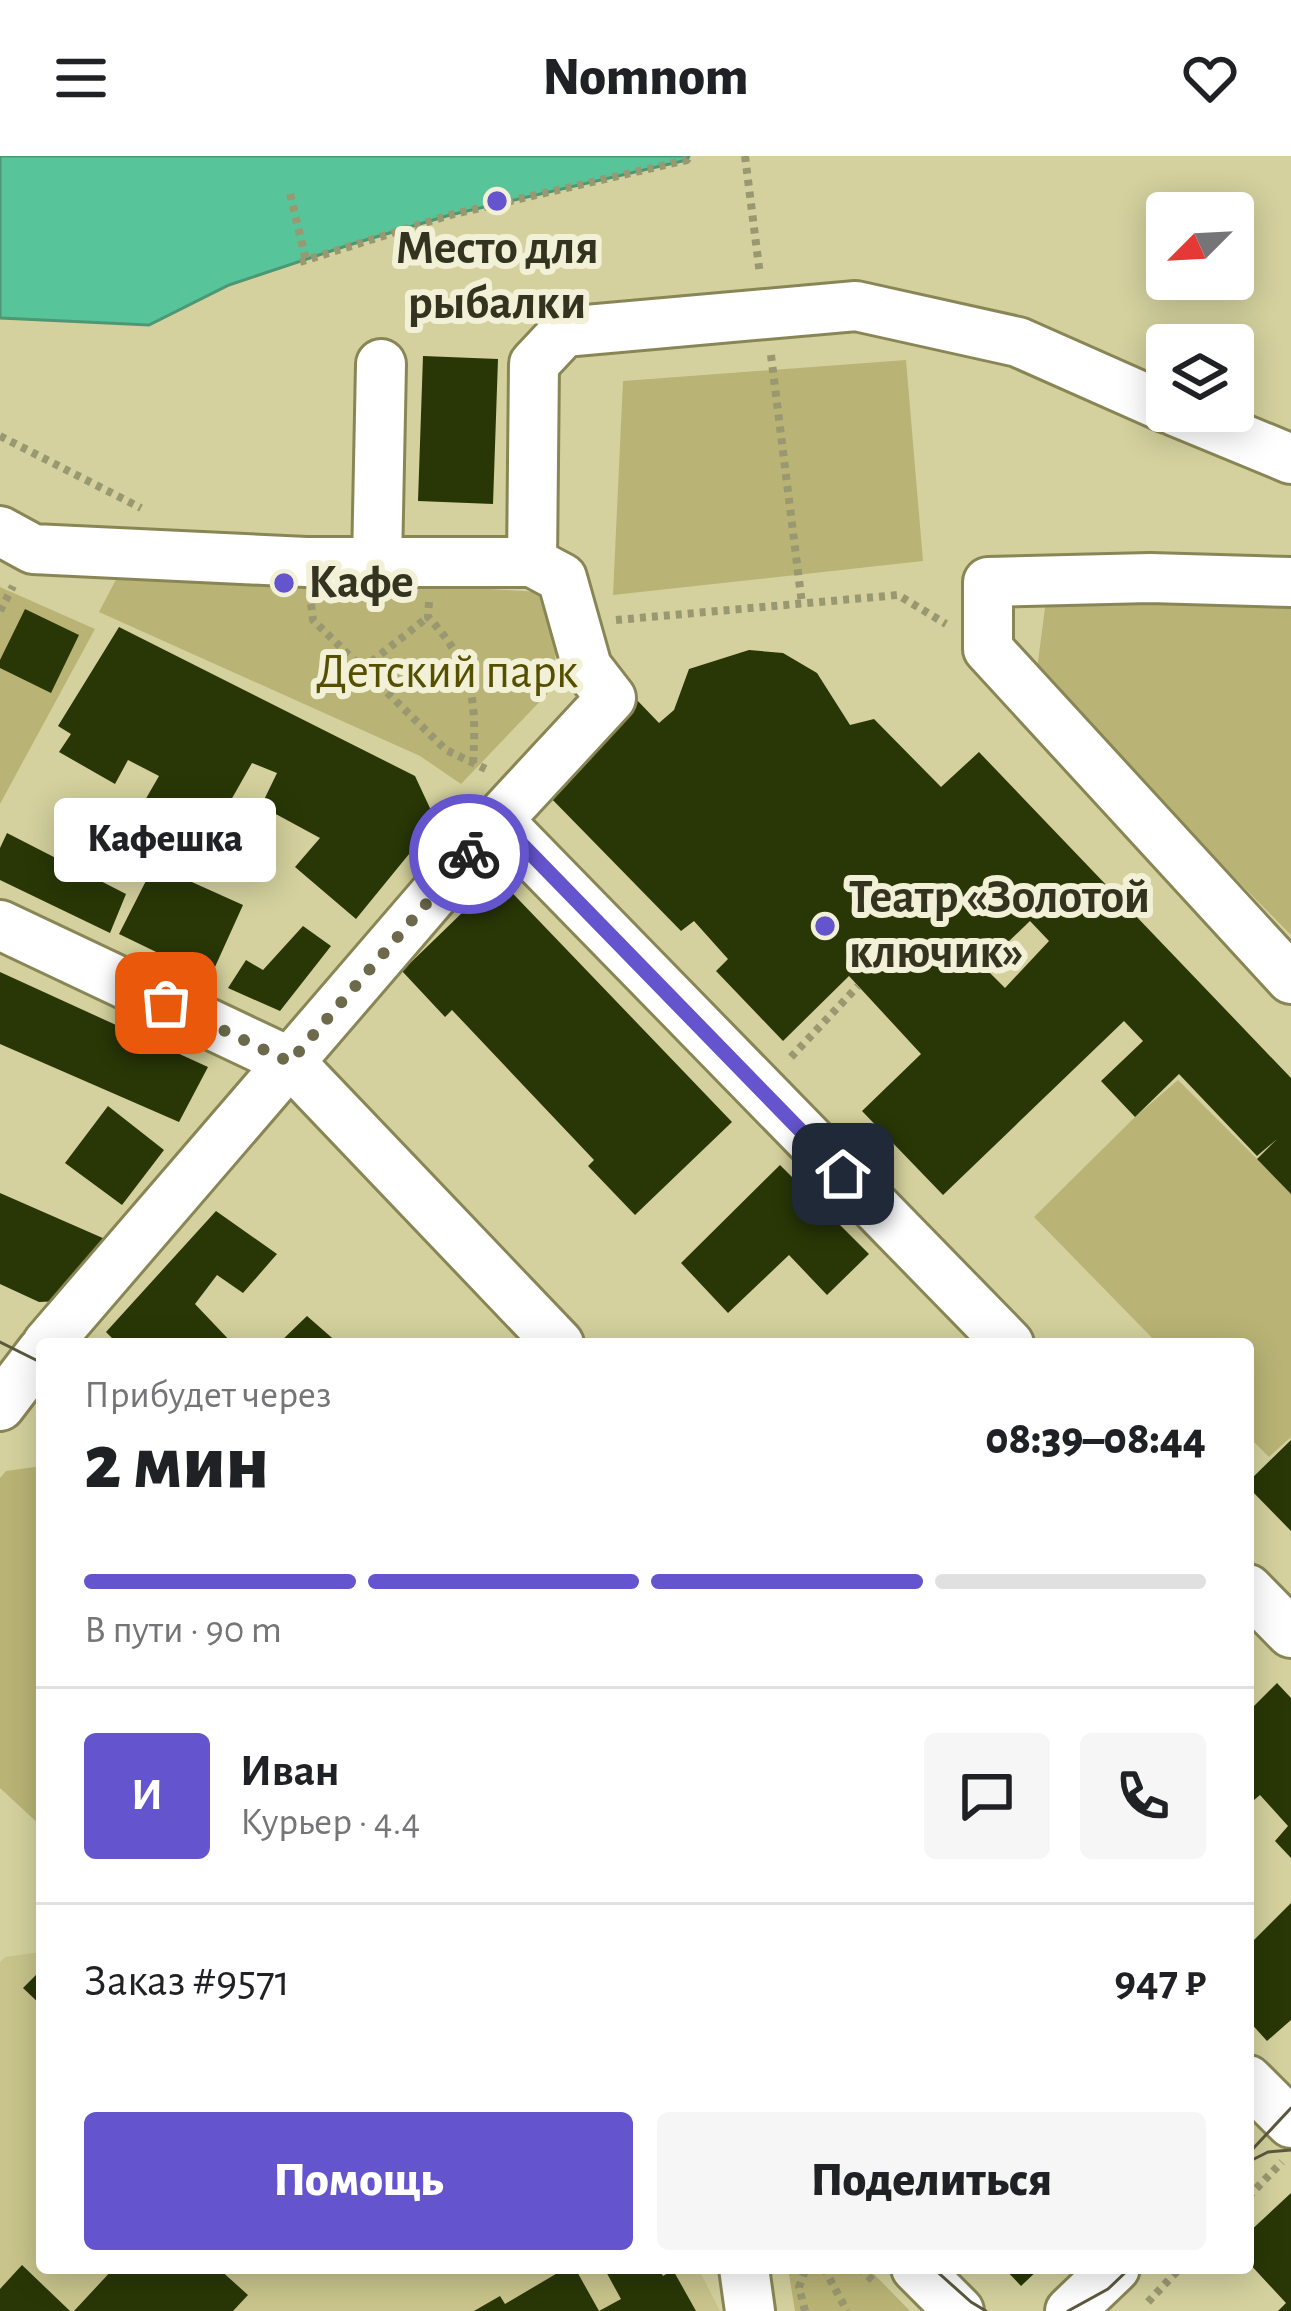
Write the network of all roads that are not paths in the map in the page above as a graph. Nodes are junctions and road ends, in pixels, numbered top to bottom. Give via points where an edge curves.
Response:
1 (381, 364) dead end
2 (1146, 398) edge
3 (1226, 432) edge
4 (1291, 459) edge
5 (0, 530) edge
6 (532, 562) junction
7 (376, 563) junction
8 (1291, 582) edge
9 (498, 820) junction
10 (0, 925) edge
11 (1291, 979) edge
12 (290, 1062) junction
13 (50, 1338) edge
14 (553, 1338) edge
15 (1003, 1338) edge
16 (32, 1359) edge
17 (0, 1406) edge
18 (1254, 1595) edge
19 (1291, 1633) edge
20 (745, 2274) edge
21 (922, 2274) edge
22 (1109, 2274) edge
23 (750, 2311) edge
24 (959, 2311) edge
25 (1070, 2311) edge

1 - 7 street
2 - 6 street via 1018,342 856,306 564,332 534,364
3 - 4 street
5 - 7 street via 33,549
6 - 7 street
6 - 9 street via 562,578 586,667 610,698
8 - 11 street via 988,582 988,649
9 - 12 street
9 - 15 street
10 - 12 street
12 - 13 street
12 - 14 street
16 - 17 street
18 - 19 street
20 - 23 street
21 - 24 street
22 - 25 street

